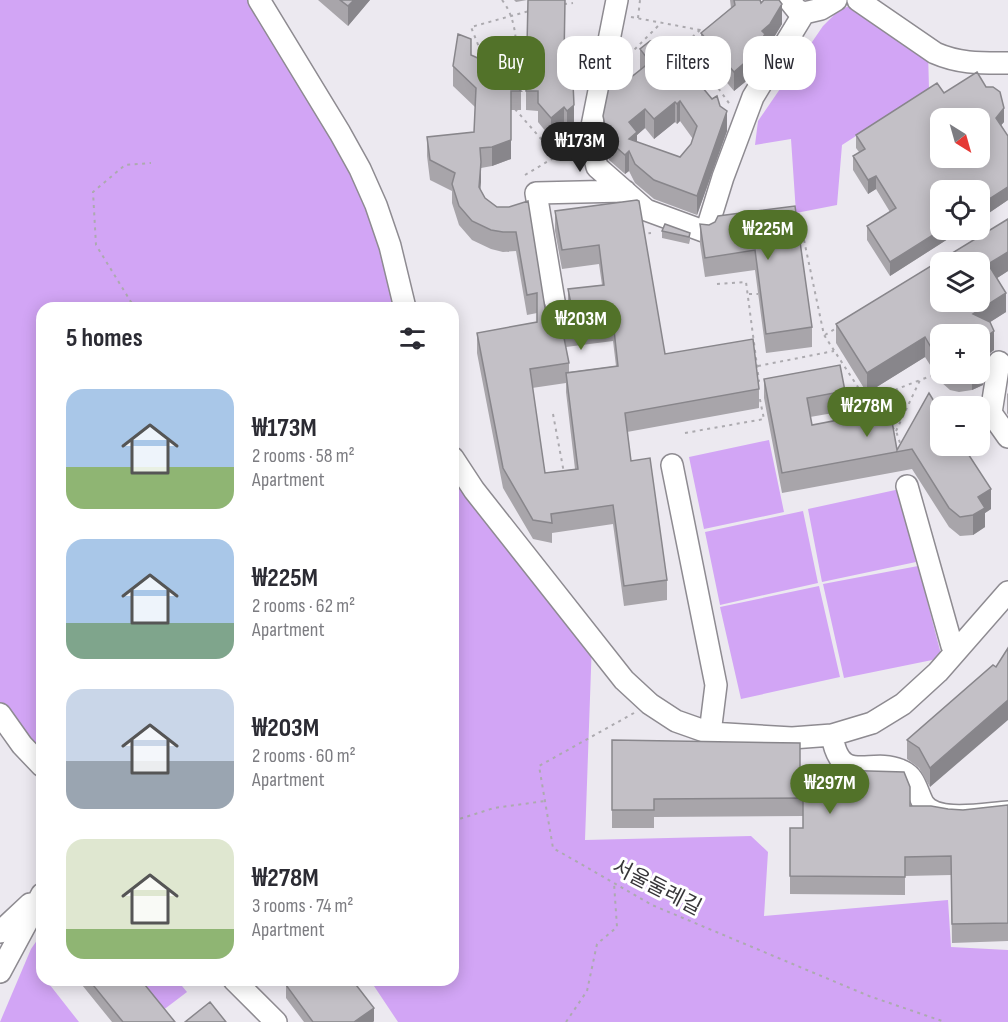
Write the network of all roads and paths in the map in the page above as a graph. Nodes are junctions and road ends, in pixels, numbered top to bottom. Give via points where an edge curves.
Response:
1 (259, 0) edge
2 (502, 0) edge
3 (640, 0) edge
4 (836, 0) edge
5 (858, 0) edge
6 (573, 3) dead end
7 (561, 4) edge
8 (616, 6) edge
9 (796, 7) edge
10 (530, 10) edge
11 (510, 17) junction
12 (638, 18) junction
13 (660, 24) junction
14 (700, 30) junction
15 (516, 36) edge
16 (706, 36) edge
17 (477, 42) edge
18 (633, 51) edge
19 (1008, 63) edge
20 (515, 109) edge
21 (748, 109) junction
22 (590, 136) junction
23 (151, 163) dead end
24 (525, 175) dead end
25 (625, 191) junction
26 (789, 222) edge
27 (651, 233) dead end
28 (641, 234) edge
29 (717, 284) dead end
30 (816, 292) junction
31 (748, 294) junction
32 (758, 294) edge
33 (806, 294) edge
34 (132, 302) edge
35 (404, 302) edge
36 (843, 324) edge
37 (558, 325) edge
38 (824, 335) junction
39 (834, 351) junction
40 (999, 362) dead end
41 (757, 366) junction
42 (930, 376) edge
43 (920, 380) junction
44 (756, 383) edge
45 (758, 392) edge
46 (867, 400) junction
47 (553, 414) dead end
48 (882, 416) edge
49 (889, 423) edge
50 (896, 431) junction
51 (685, 433) dead end
52 (1008, 437) edge
53 (903, 451) edge
54 (672, 465) dead end
55 (459, 467) edge
56 (564, 474) edge
57 (907, 486) dead end
58 (1008, 592) edge
59 (952, 646) dead end
60 (650, 704) junction
61 (0, 714) edge
62 (710, 733) junction
63 (832, 735) junction
64 (36, 760) edge
65 (545, 801) junction
66 (1008, 812) edge
67 (459, 820) edge
68 (614, 884) junction
69 (36, 899) edge
70 (36, 905) edge
71 (0, 932) edge
72 (0, 972) edge
73 (240, 986) edge
74 (276, 1022) edge
75 (566, 1022) edge
76 (945, 1022) edge

1 - 35 street via 360,169 387,236
2 - 11 path
3 - 12 path
4 - 9 street via 821,9
5 - 19 street via 949,59
6 - 7 path
8 - 12 path
8 - 22 street
9 - 21 street
10 - 11 path
11 - 15 path
11 - 17 path via 471,27
12 - 13 path
13 - 14 path
13 - 18 path
14 - 16 path
14 - 21 path via 686,43 732,106
20 - 22 path via 542,140
21 - 25 street via 706,232 646,210
22 - 24 path
22 - 25 street via 597,167
23 - 34 path via 124,165 93,192 96,245
25 - 37 street via 536,193
26 - 30 path via 800,221
27 - 28 path
29 - 31 path via 746,282
30 - 33 path
30 - 38 path
31 - 32 path
31 - 41 path
36 - 38 path
38 - 39 path
39 - 41 path
39 - 46 path
40 - 52 street via 991,413
41 - 44 path
42 - 43 path
43 - 46 path
43 - 50 path
45 - 51 path via 764,419
46 - 48 path
47 - 56 path
49 - 50 path
50 - 53 path
54 - 62 street via 716,685
55 - 60 street via 592,641
57 - 59 street
58 - 63 street via 938,672 903,704 872,723
60 - 62 street via 676,721
60 - 65 path, 서울둘레길 via 539,766
61 - 64 street
62 - 63 street via 792,738
63 - 66 street via 840,760 849,766 898,768 909,774 928,809 955,816
65 - 67 path via 494,808
65 - 68 path, 서울둘레길 via 553,848
68 - 75 path via 617,927 597,944 587,992
68 - 76 path, 서울둘레길 via 652,905 869,996
69 - 71 street
70 - 72 street
73 - 74 street

